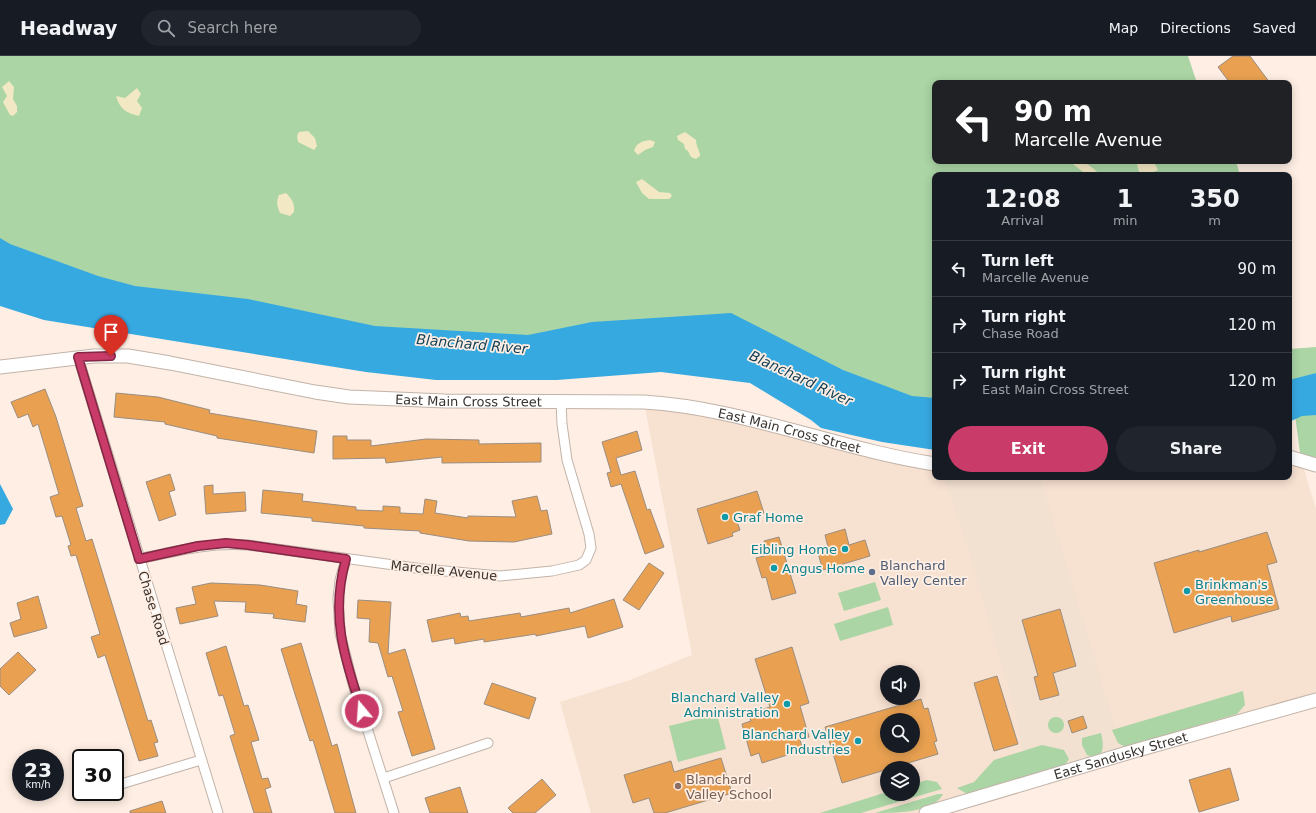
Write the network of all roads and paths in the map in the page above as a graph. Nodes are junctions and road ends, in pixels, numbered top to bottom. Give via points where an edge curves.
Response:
1 (78, 357) junction
2 (0, 366) edge
3 (561, 401) junction
4 (1292, 458) edge
5 (932, 463) edge
6 (1316, 465) edge
7 (139, 559) junction
8 (346, 559) junction
9 (1316, 700) edge
10 (488, 743) dead end
11 (201, 760) junction
12 (384, 778) junction
13 (124, 783) edge
14 (218, 813) edge
15 (394, 813) edge
16 (926, 813) edge

1 - 2 main road, East Main Cross Street
1 - 3 main road, East Main Cross Street via 145,358 272,385 349,397 445,401
1 - 7 street, Chase Road
3 - 5 main road, East Main Cross Street via 644,402 695,407 838,444
3 - 8 street, Marcelle Avenue via 567,460 589,534 591,548 586,560 579,565 537,573 500,576
4 - 6 main road
7 - 8 street, Marcelle Avenue via 226,543
7 - 11 street, Chase Road
8 - 12 street via 338,598 340,633 353,684
9 - 16 main road, East Sandusky Street
10 - 12 street
11 - 13 street
11 - 14 street, Chase Road
12 - 15 street

